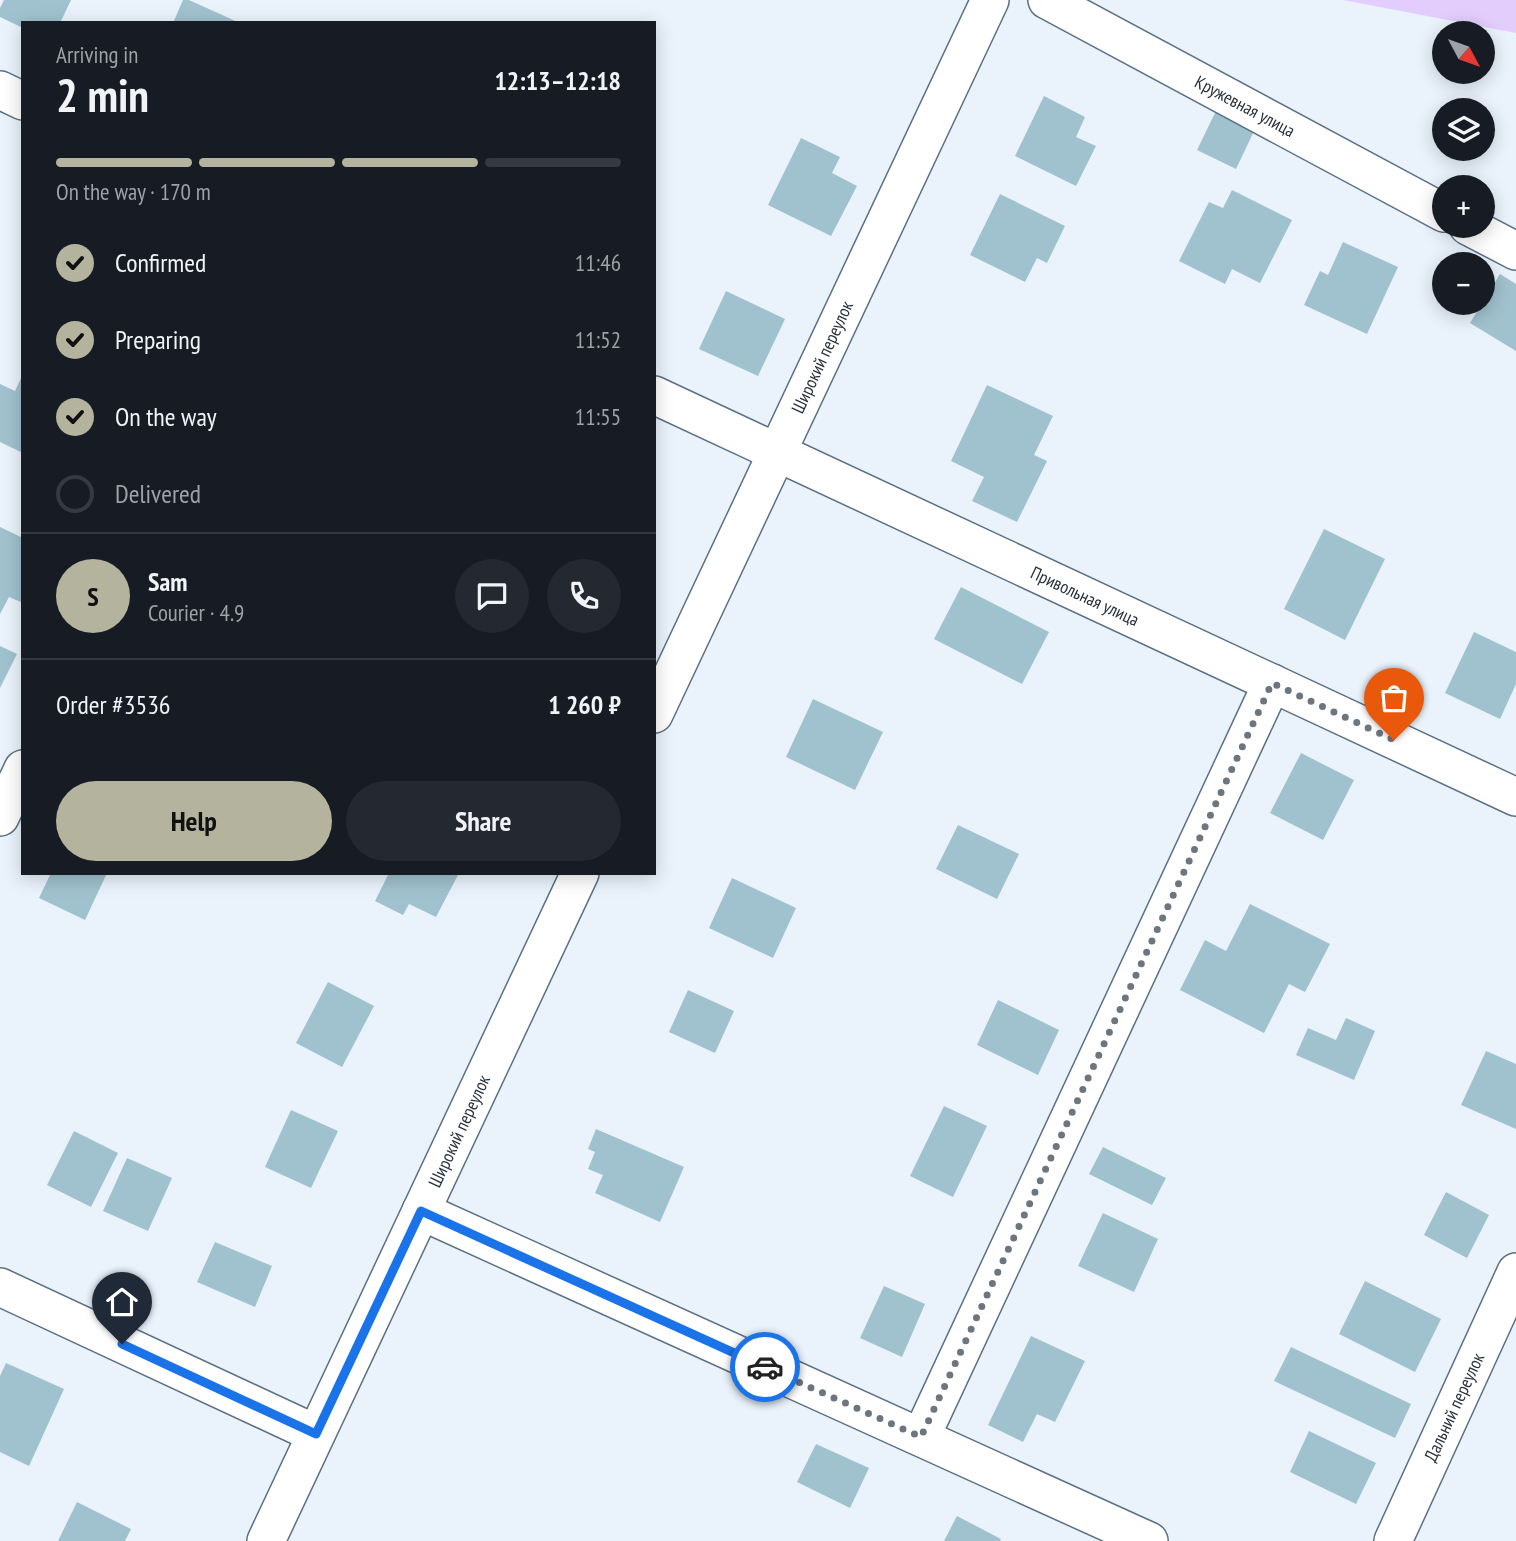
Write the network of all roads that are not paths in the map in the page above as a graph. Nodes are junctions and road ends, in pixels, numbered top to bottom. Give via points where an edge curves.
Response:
1 (990, 0) edge
2 (1047, 0) edge
3 (0, 90) edge
4 (21, 100) edge
5 (1432, 207) edge
6 (1491, 238) edge
7 (1516, 251) edge
8 (656, 396) edge
9 (777, 452) junction
10 (1272, 683) junction
11 (656, 710) edge
12 (21, 773) edge
13 (1516, 797) edge
14 (0, 817) edge
15 (579, 875) edge
16 (421, 1211) junction
17 (1516, 1272) edge
18 (0, 1287) edge
19 (316, 1434) junction
20 (921, 1437) junction
21 (266, 1541) edge
22 (1149, 1541) edge
23 (1393, 1541) edge

1 - 9 street, Широкий переулок
2 - 5 street, Кружевная улица
3 - 4 street
6 - 7 street
8 - 9 street, Привольная улица
9 - 10 street, Привольная улица
9 - 11 street, Широкий переулок
10 - 13 street, Привольная улица
10 - 20 street
12 - 14 street
15 - 16 street, Широкий переулок
16 - 19 street, Широкий переулок
16 - 20 street
17 - 23 street, Дальний переулок
18 - 19 street
19 - 21 street, Широкий переулок
20 - 22 street

